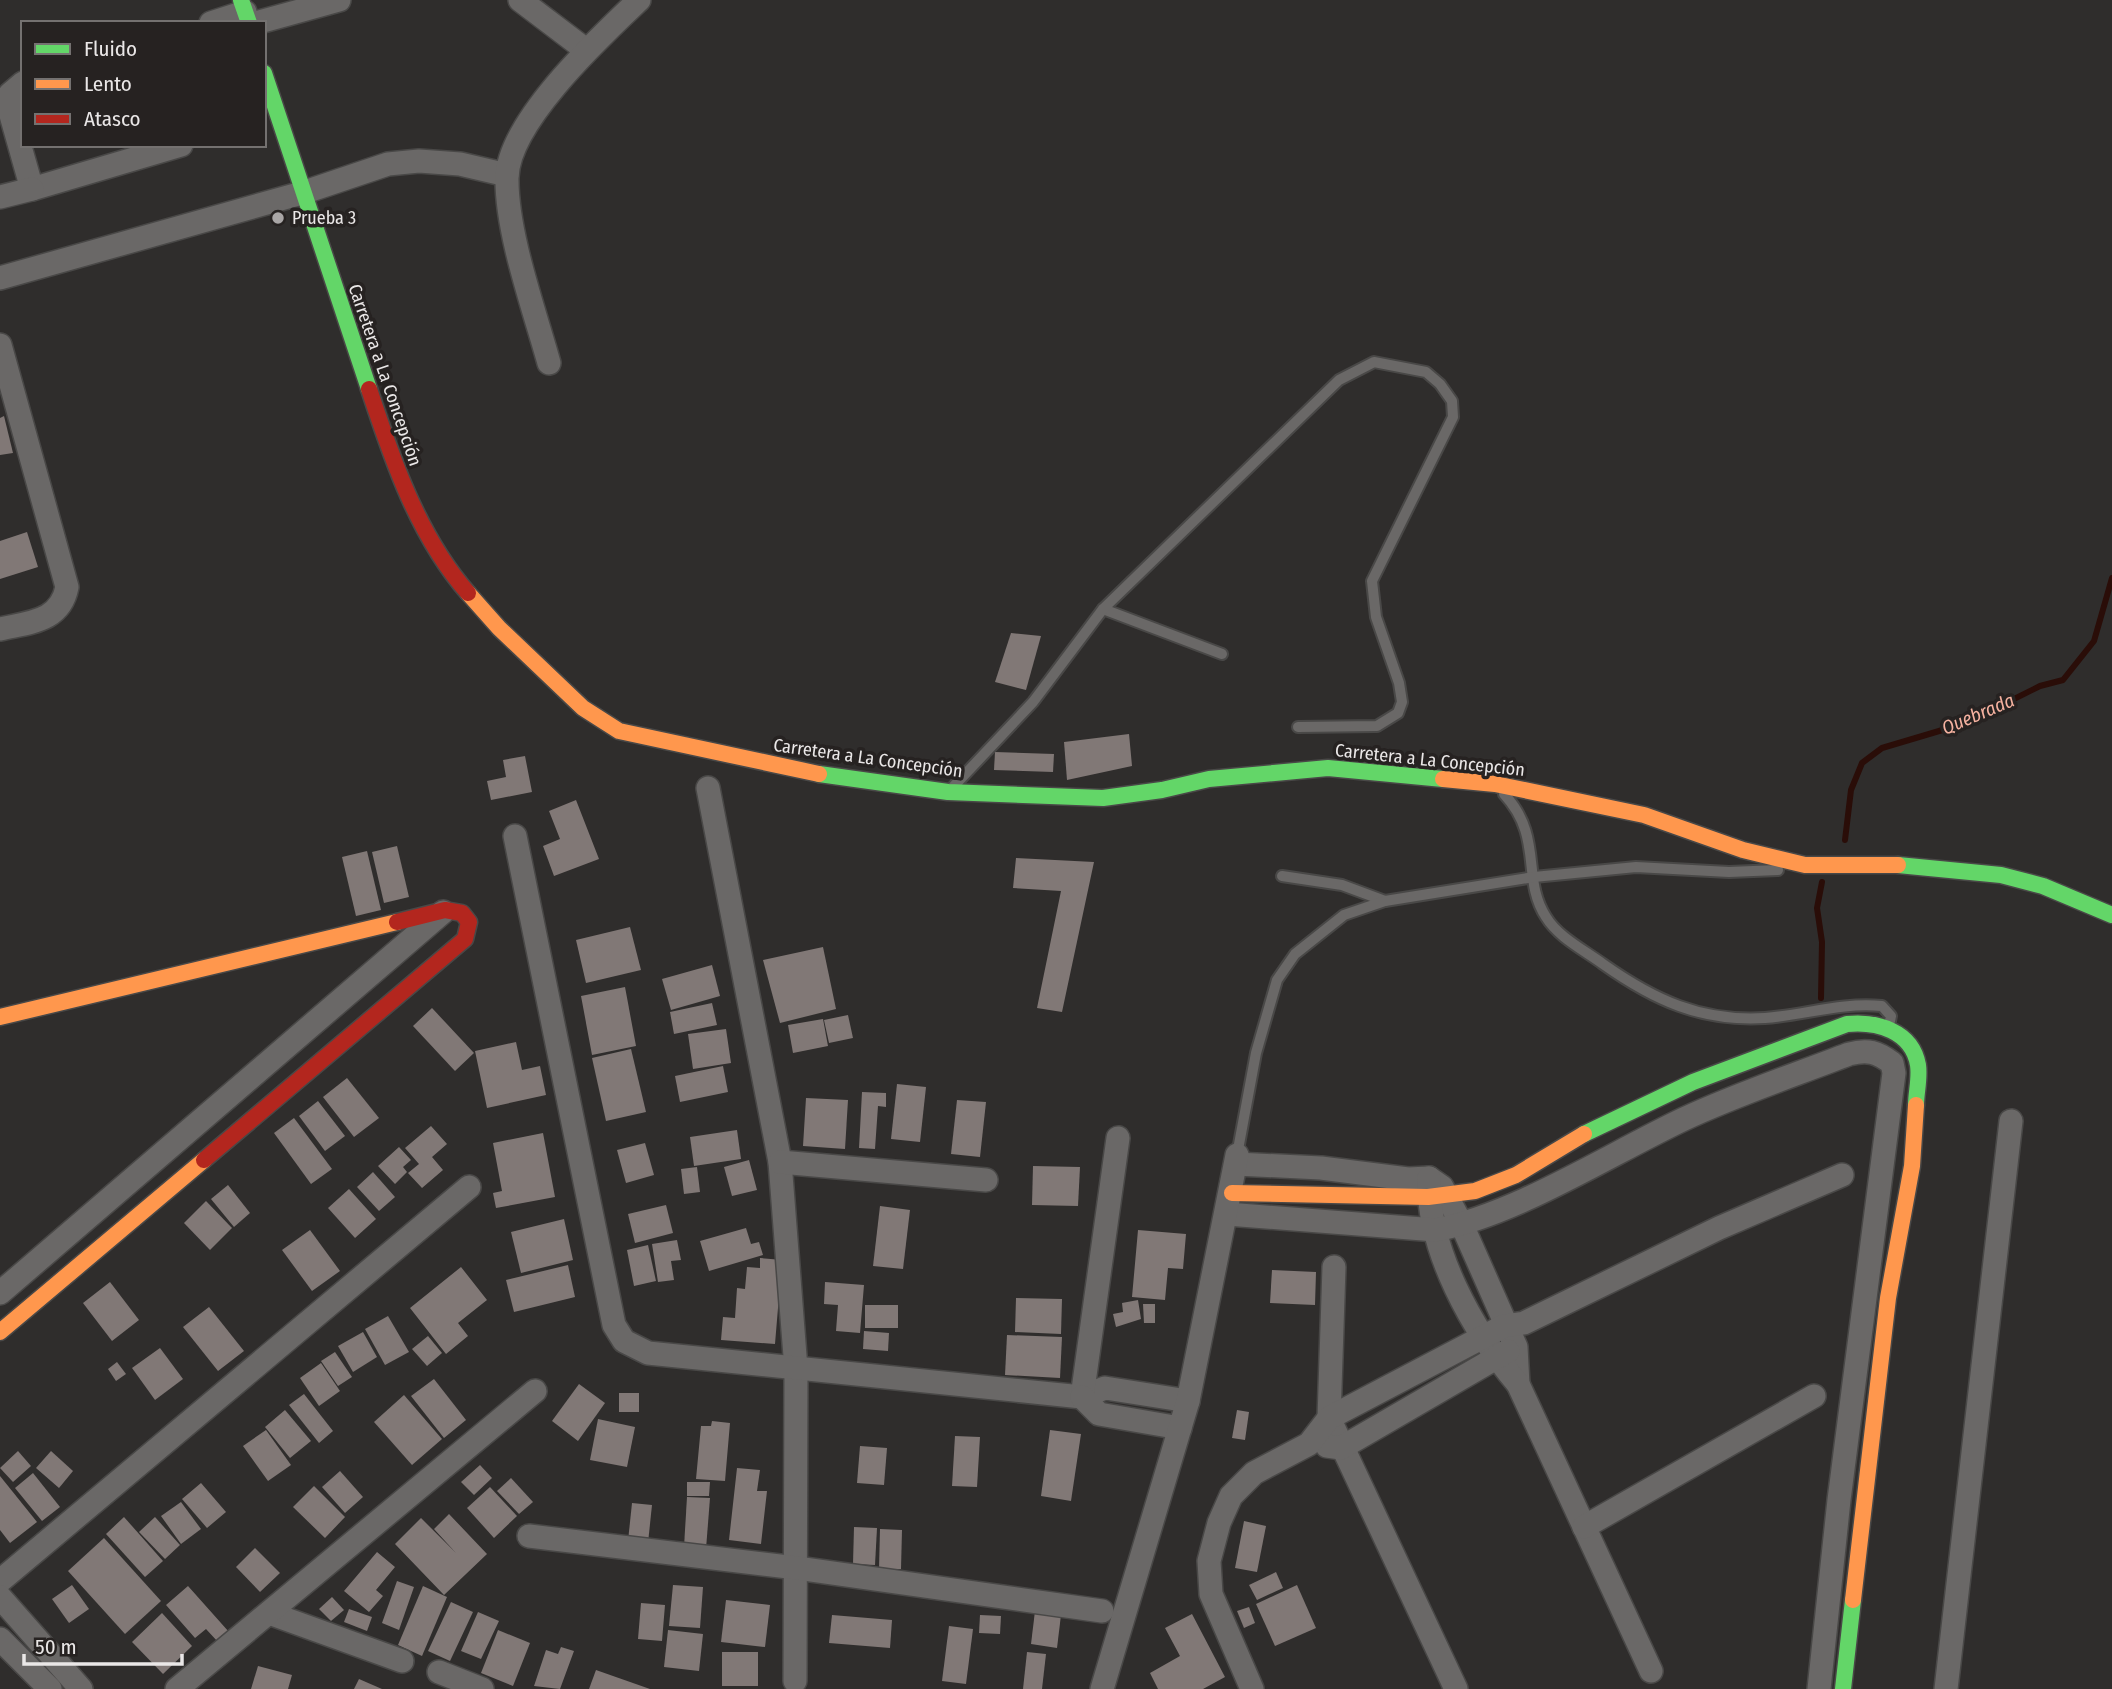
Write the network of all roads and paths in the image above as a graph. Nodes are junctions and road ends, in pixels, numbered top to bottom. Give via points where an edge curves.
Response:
1 (339, 0) edge
2 (520, 0) edge
3 (639, 0) edge
4 (248, 14) edge
5 (219, 21) edge
6 (586, 50) junction
7 (266, 79) edge
8 (21, 85) edge
9 (174, 147) edge
10 (507, 175) junction
11 (32, 189) junction
12 (302, 193) junction
13 (0, 197) edge
14 (0, 278) edge
15 (0, 345) edge
16 (549, 363) dead end
17 (1103, 609) junction
18 (0, 629) edge
19 (1222, 654) dead end
20 (1298, 727) dead end
21 (1495, 783) junction
22 (708, 789) dead end
23 (948, 792) junction
24 (515, 836) dead end
25 (1805, 865) junction
26 (1282, 876) dead end
27 (1534, 877) junction
28 (1385, 901) junction
29 (445, 910) junction
30 (2112, 915) edge
31 (10, 1014) edge
32 (1889, 1027) junction
33 (0, 1031) edge
34 (2011, 1121) dead end
35 (1118, 1138) dead end
36 (1236, 1160) junction
37 (780, 1162) junction
38 (1321, 1168) junction
39 (1842, 1175) dead end
40 (986, 1180) dead end
41 (469, 1187) dead end
42 (1435, 1190) junction
43 (1320, 1192) junction
44 (1229, 1204) junction
45 (1316, 1219) junction
46 (1462, 1225) junction
47 (1436, 1230) junction
48 (1334, 1267) dead end
49 (0, 1293) edge
50 (1514, 1324) junction
51 (0, 1332) edge
52 (1483, 1337) junction
53 (1516, 1347) junction
54 (1496, 1358) junction
55 (796, 1369) junction
56 (1518, 1384) junction
57 (535, 1391) dead end
58 (1814, 1395) dead end
59 (1082, 1397) junction
60 (1188, 1401) junction
61 (1329, 1419) junction
62 (1180, 1428) junction
63 (1309, 1444) junction
64 (1341, 1448) junction
65 (1584, 1527) junction
66 (529, 1536) dead end
67 (797, 1569) junction
68 (0, 1581) edge
69 (0, 1597) edge
70 (1102, 1611) dead end
71 (269, 1613) junction
72 (0, 1639) edge
73 (402, 1661) dead end
74 (1651, 1671) dead end
75 (439, 1672) dead end
76 (795, 1681) dead end
77 (50, 1689) edge
78 (80, 1689) edge
79 (177, 1689) edge
80 (482, 1689) edge
81 (1102, 1689) edge
82 (1252, 1689) edge
83 (1456, 1689) edge
84 (1823, 1689) edge
85 (1843, 1689) edge
86 (1946, 1689) edge

1 - 4 street
2 - 6 street
3 - 6 street
4 - 5 street
6 - 10 street via 521,135
7 - 12 street, Carretera a La Concepción
8 - 11 street via 10,94 9,108
9 - 11 street
10 - 12 street via 419,161 388,164
10 - 16 street via 517,247
11 - 13 street
12 - 14 street
12 - 23 street, Carretera a La Concepción via 393,463 429,534 461,586 569,695 600,721 640,737 813,773
15 - 18 street via 67,587 58,610 48,618
17 - 19 lane
17 - 20 lane via 1339,380 1374,362 1426,372 1452,401 1454,417 1372,581 1376,617 1402,702 1398,713 1377,726
17 - 23 lane via 1033,702
21 - 23 street, Carretera a La Concepción via 1328,768 1209,779 1103,798
21 - 25 street, Carretera a La Concepción via 1644,815 1743,850
21 - 27 lane via 1526,826
22 - 37 street
24 - 55 street via 614,1325 624,1341 648,1353
25 - 27 lane via 1729,873 1636,867
25 - 30 street, Carretera a La Concepción via 1899,865 2001,875 2043,886
26 - 28 lane via 1342,885
27 - 28 lane
27 - 32 lane via 1542,911 1552,927 1634,986 1667,1002 1708,1017 1765,1018 1854,1003 1881,1006 1891,1016
28 - 36 lane via 1344,915 1316,934 1278,980 1256,1053
29 - 31 street
29 - 49 street
29 - 51 street via 462,913 469,922 465,939
31 - 33 street
32 - 42 street via 1866,1020 1847,1024 1693,1082 1590,1131 1516,1175 1475,1191
32 - 85 street via 1915,1052 1919,1097 1912,1166 1888,1298
34 - 86 street
35 - 59 street
36 - 38 street
36 - 44 street
37 - 40 street
37 - 55 street
38 - 42 street via 1409,1180
38 - 43 street
39 - 50 street
41 - 68 street
42 - 43 street
42 - 46 street
42 - 47 street
43 - 44 street
43 - 45 street
44 - 45 street
44 - 60 street
45 - 47 street
46 - 47 street
46 - 50 street
46 - 84 street via 1687,1117 1849,1054 1863,1050 1878,1053 1892,1063 1839,1500
47 - 52 street via 1463,1306
48 - 61 street
50 - 52 street
50 - 53 street
52 - 54 street
52 - 61 street
53 - 54 street
53 - 56 street
54 - 56 street
54 - 64 street
55 - 59 street
55 - 67 street
56 - 65 street
57 - 71 street
58 - 65 street
59 - 60 street via 1105,1388
59 - 62 street via 1100,1414
60 - 62 street
61 - 63 street
61 - 64 street
62 - 81 street
63 - 64 street
63 - 82 street via 1254,1473 1231,1496 1209,1561 1211,1594
64 - 83 street
65 - 74 street
66 - 67 street
67 - 70 street
67 - 76 street
69 - 78 street
71 - 73 street
71 - 79 street
72 - 77 street
75 - 80 street

